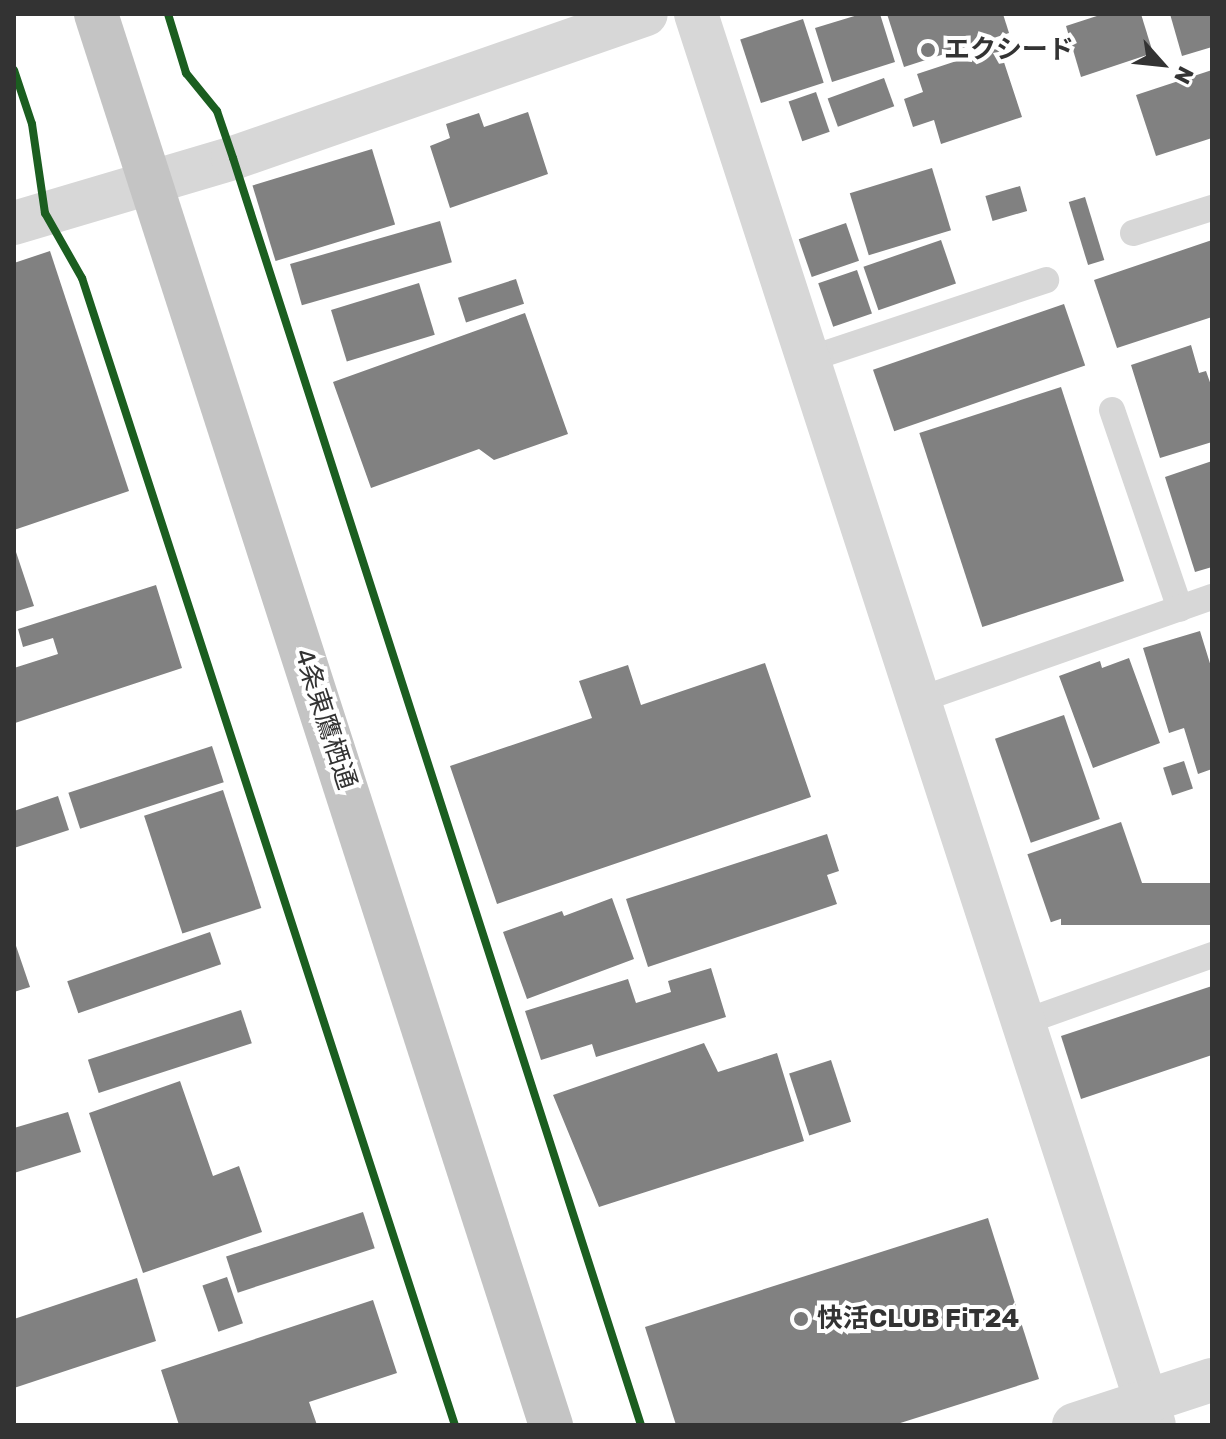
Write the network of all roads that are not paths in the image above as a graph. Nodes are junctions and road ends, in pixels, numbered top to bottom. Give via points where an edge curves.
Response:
1 (96, 14) edge
2 (646, 14) edge
3 (696, 14) edge
4 (149, 185) junction
5 (1212, 208) edge
6 (14, 223) edge
7 (1133, 233) dead end
8 (1046, 280) dead end
9 (809, 359) junction
10 (1112, 410) dead end
11 (1212, 597) edge
12 (1180, 609) junction
13 (919, 700) junction
14 (1212, 955) edge
15 (1024, 1022) junction
16 (1212, 1380) edge
17 (1150, 1413) edge
18 (551, 1425) edge
19 (1074, 1425) edge

1 - 4 highway, 4条東鷹栖通
2 - 4 street
3 - 9 street
4 - 6 street
4 - 18 highway, 4条東鷹栖通
5 - 7 lane
8 - 9 lane
9 - 13 street
10 - 12 lane
11 - 12 lane
12 - 13 lane
13 - 15 street
14 - 15 lane
15 - 17 street
16 - 17 street
17 - 19 street

